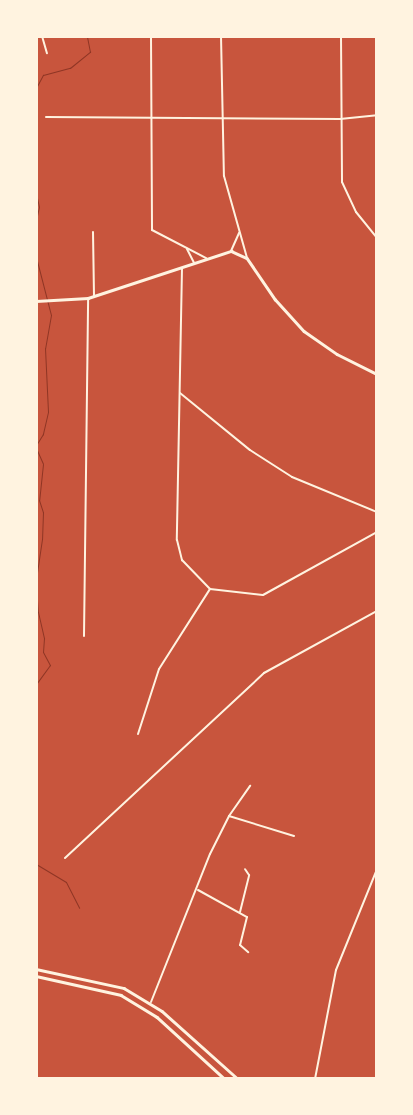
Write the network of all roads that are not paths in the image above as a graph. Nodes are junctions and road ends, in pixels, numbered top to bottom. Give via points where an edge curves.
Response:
1 (42, 36) edge
2 (151, 36) edge
3 (222, 36) edge
4 (341, 36) edge
5 (47, 53) dead end
6 (377, 115) edge
7 (46, 117) dead end
8 (150, 117) junction
9 (222, 119) junction
10 (340, 119) junction
11 (93, 232) dead end
12 (239, 233) junction
13 (377, 238) edge
14 (187, 249) junction
15 (232, 251) junction
16 (206, 258) junction
17 (247, 258) junction
18 (194, 264) junction
19 (182, 268) junction
20 (94, 296) junction
21 (88, 298) junction
22 (36, 301) edge
23 (377, 374) edge
24 (180, 393) junction
25 (377, 512) edge
26 (377, 532) edge
27 (210, 589) junction
28 (377, 611) edge
29 (84, 636) dead end
30 (138, 734) dead end
31 (250, 786) dead end
32 (229, 816) junction
33 (294, 836) dead end
34 (65, 858) dead end
35 (245, 869) dead end
36 (377, 869) edge
37 (198, 890) junction
38 (240, 912) junction
39 (248, 952) dead end
40 (36, 968) edge
41 (36, 976) edge
42 (151, 1002) junction
43 (208, 1053) junction
44 (202, 1059) junction
45 (225, 1079) edge
46 (238, 1079) edge
47 (315, 1079) edge

1 - 5 street
2 - 8 street
3 - 9 street
4 - 10 street
6 - 10 street
7 - 8 street
8 - 9 street
8 - 14 street via 152,230
9 - 10 street
9 - 12 street via 224,176
10 - 13 street via 342,182 356,212
11 - 20 street
12 - 15 street
12 - 17 street
14 - 16 street
14 - 18 street
15 - 16 street
15 - 17 street
16 - 18 street
17 - 23 street via 275,299 304,331 337,354
18 - 19 street
19 - 20 street
19 - 24 street
20 - 21 street
21 - 22 street
21 - 29 street
24 - 25 street via 250,450 292,476
24 - 27 street via 177,540 182,560
26 - 27 street via 263,595
27 - 30 street via 158,669
28 - 34 street via 264,673
31 - 32 street
32 - 33 street
32 - 37 street via 210,854
35 - 38 street via 249,875
36 - 47 street via 336,970
37 - 38 street
37 - 42 street
38 - 39 street via 249,919 240,943
40 - 42 street via 116,985
41 - 44 street via 121,995 158,1017
42 - 43 street
43 - 44 street
43 - 46 street
44 - 45 street

